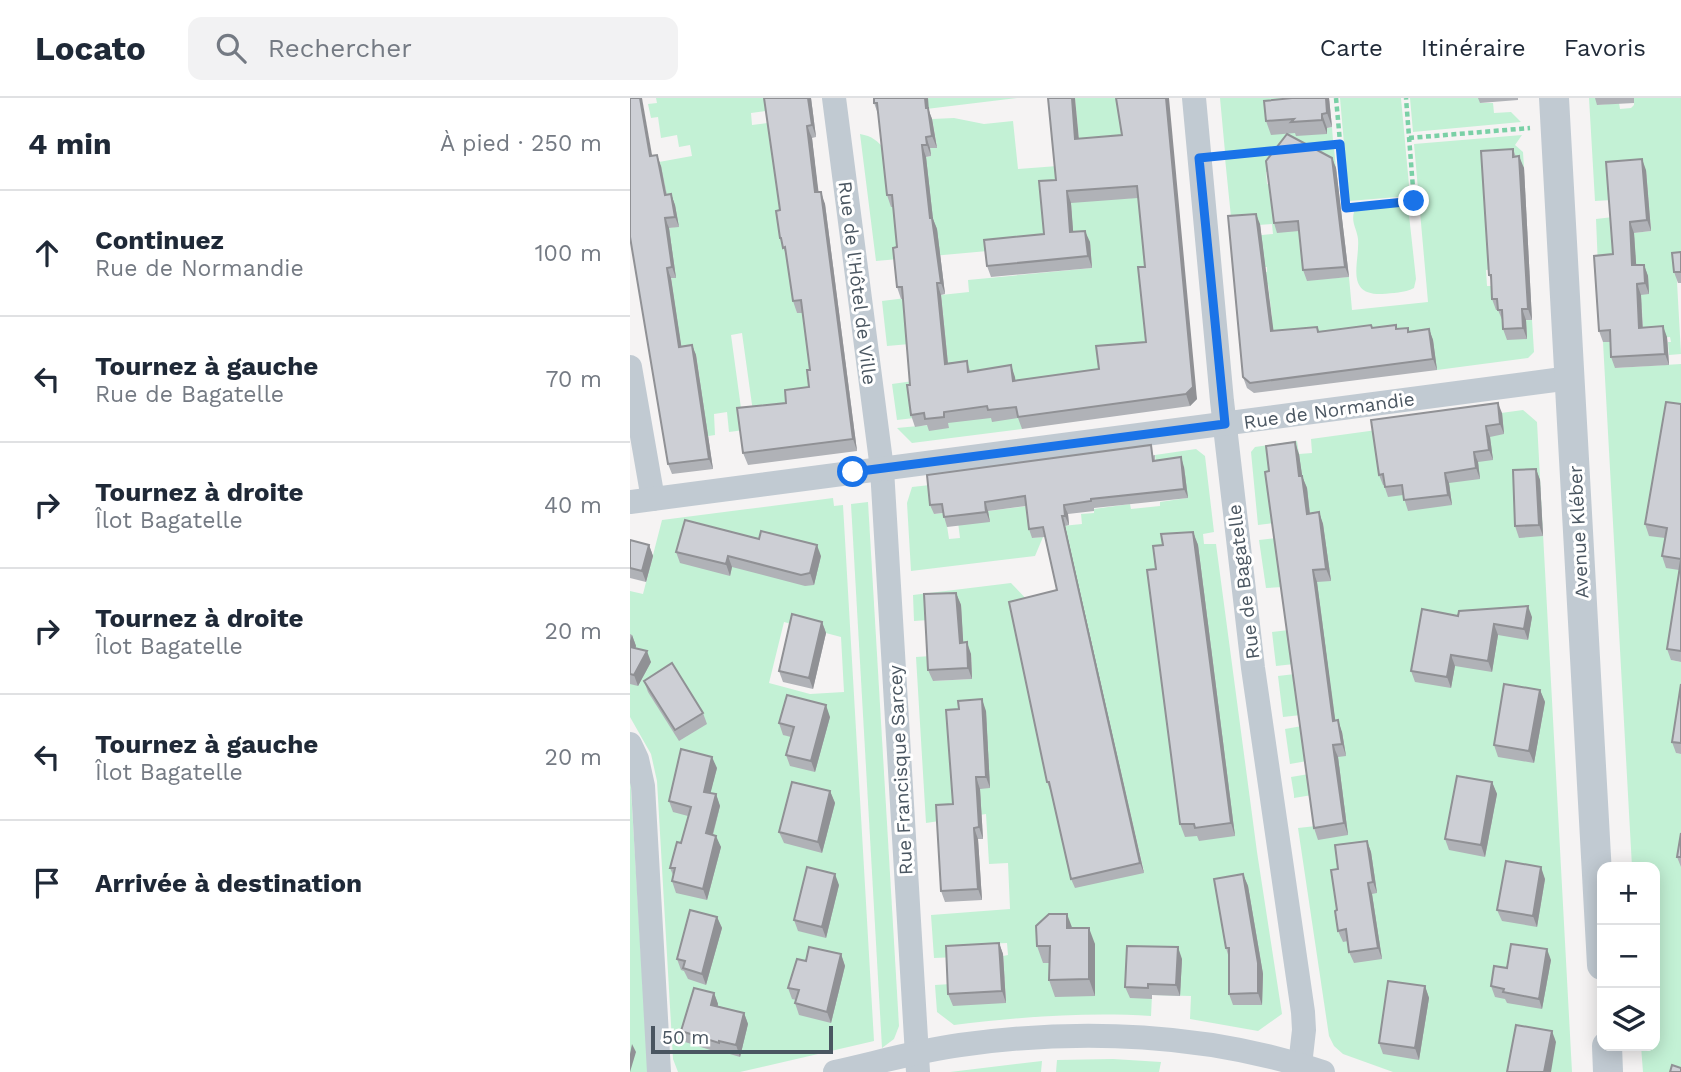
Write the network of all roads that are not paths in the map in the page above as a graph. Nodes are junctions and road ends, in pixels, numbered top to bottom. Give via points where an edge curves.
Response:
1 (834, 98) edge
2 (1194, 98) edge
3 (1554, 98) edge
4 (630, 367) edge
5 (1570, 378) junction
6 (1225, 424) junction
7 (882, 469) junction
8 (641, 500) edge
9 (630, 744) edge
10 (1600, 925) edge
11 (1607, 1051) edge
12 (917, 1063) edge
13 (1311, 1068) edge
14 (659, 1072) edge
15 (835, 1072) edge
16 (1608, 1072) edge

1 - 7 street, Rue de l'Hôtel de Ville
2 - 6 street, Rue de Bagatelle
3 - 5 street, Avenue Kléber
4 - 8 street
5 - 6 street, Rue de Normandie
5 - 10 street, Avenue Kléber
6 - 7 street, Rue de Normandie
6 - 13 street, Rue de Bagatelle via 1255,682
7 - 8 street, Rue de Normandie
7 - 12 street, Rue Francisque Sarcey
9 - 14 street via 643,786
11 - 16 street
12 - 13 street via 993,1042 1116,1037 1216,1045
12 - 15 street

